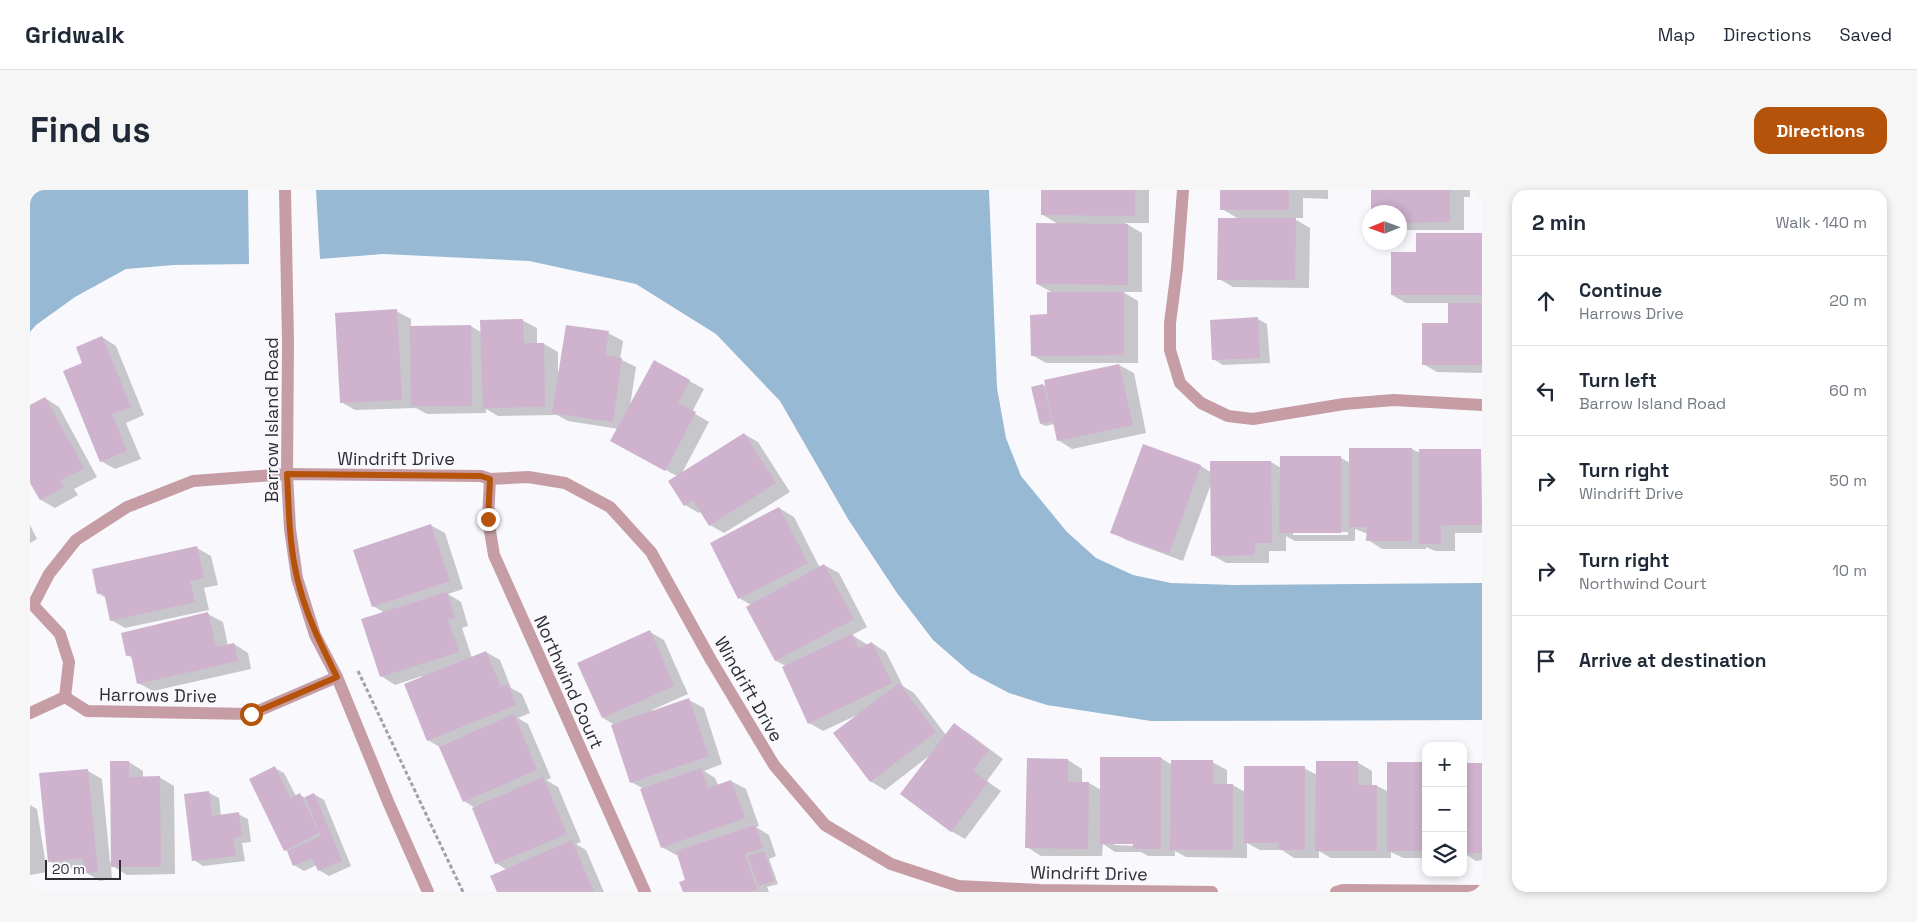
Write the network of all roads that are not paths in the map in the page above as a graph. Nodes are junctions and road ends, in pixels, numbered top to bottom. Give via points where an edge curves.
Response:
1 (285, 190) edge
2 (1183, 190) edge
3 (1482, 405) edge
4 (287, 474) junction
5 (490, 479) junction
6 (32, 604) edge
7 (337, 677) junction
8 (65, 697) junction
9 (30, 713) edge
10 (1482, 891) edge
11 (428, 892) edge
12 (645, 892) edge
13 (1212, 892) edge
14 (1336, 892) edge

1 - 4 street, Barrow Island Road
2 - 3 street via 1170,350 1180,383 1200,403 1228,416 1253,419 1361,402 1394,400
4 - 5 street, Windrift Drive via 481,476
4 - 6 street, Windrift Drive via 193,481 127,507 76,540 49,574
4 - 7 street, Barrow Island Road via 297,578 315,634
5 - 12 street, Northwind Court via 488,519 494,556
5 - 13 street, Windrift Drive via 528,477 564,482 610,507 651,552 774,765 826,825 890,864 958,886
6 - 8 street via 60,634 69,662
7 - 8 street, Harrows Drive via 251,714 87,711
7 - 11 street, Barrow Island Road
8 - 9 street
10 - 14 street

